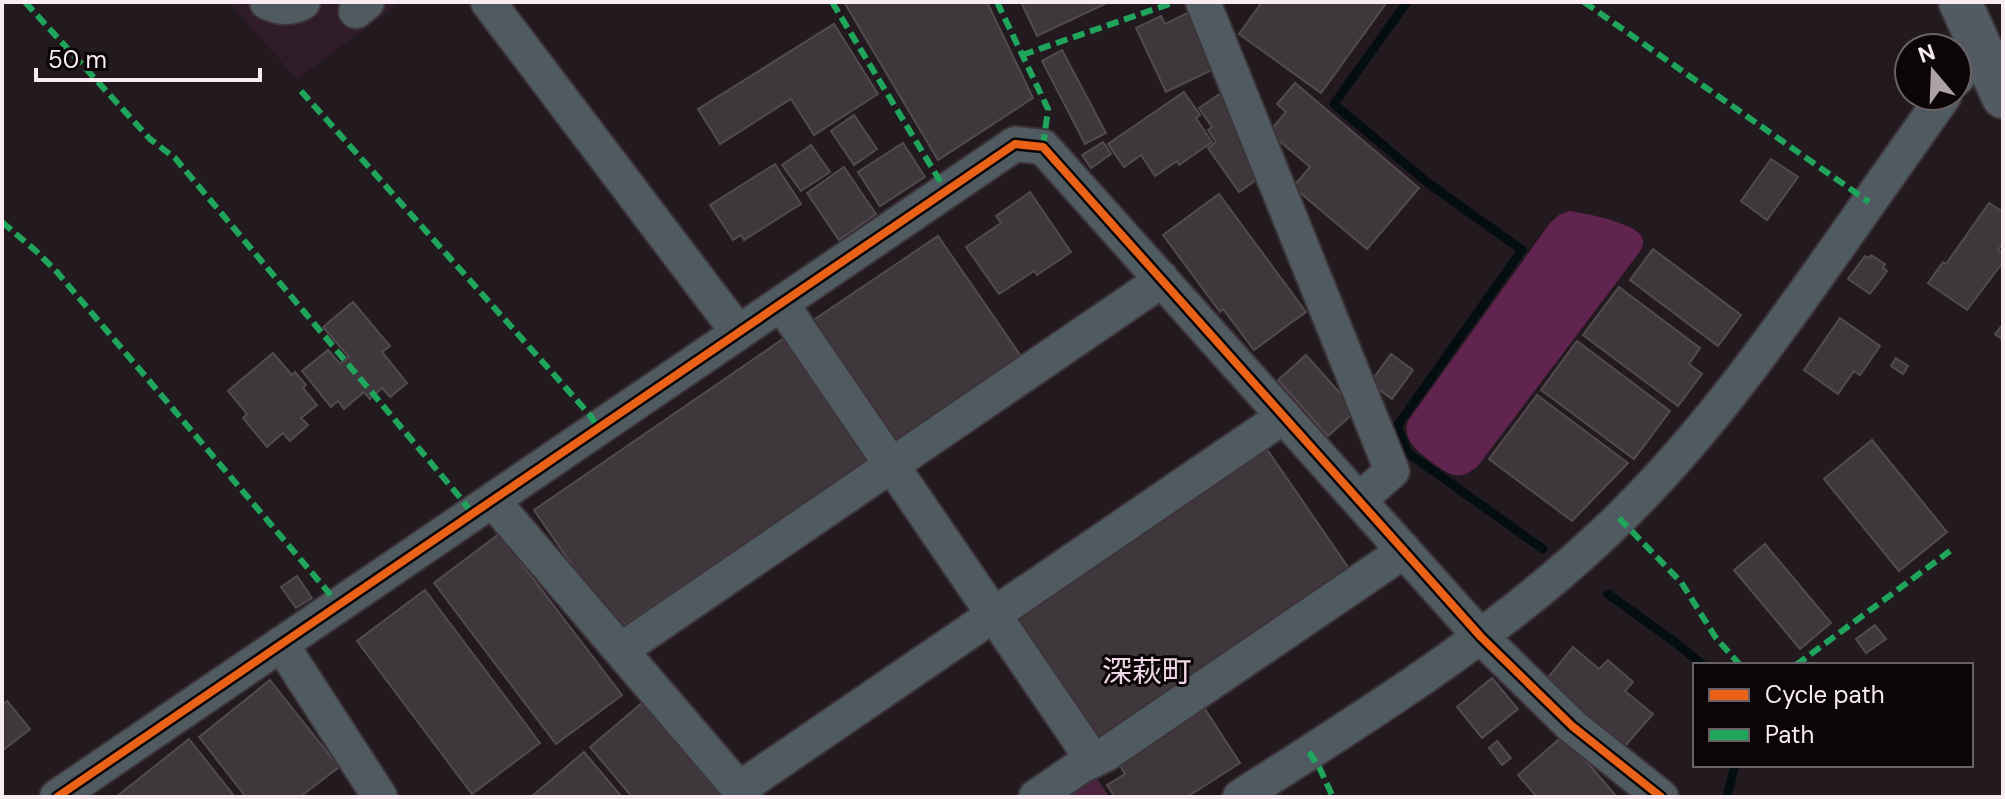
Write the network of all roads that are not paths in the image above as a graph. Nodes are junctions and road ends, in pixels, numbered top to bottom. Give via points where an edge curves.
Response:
1 (267, 2) edge
2 (303, 2) edge
3 (488, 2) edge
4 (1203, 2) edge
5 (1960, 2) edge
6 (1980, 46) edge
7 (2003, 97) edge
8 (1933, 112) edge
9 (1161, 278) junction
10 (791, 318) dead end
11 (738, 332) junction
12 (1282, 415) junction
13 (891, 465) junction
14 (1359, 500) junction
15 (504, 514) dead end
16 (1403, 549) junction
17 (993, 614) junction
18 (1481, 637) junction
19 (281, 644) junction
20 (621, 650) junction
21 (1093, 760) junction
22 (743, 793) edge
23 (57, 797) edge
24 (380, 797) edge
25 (1036, 797) edge
26 (1240, 797) edge
27 (1661, 797) edge

1 - 2 street via 287,7
3 - 11 street
4 - 14 street via 1392,471
5 - 6 main road
6 - 7 main road
8 - 18 street via 1760,356 1694,439 1600,537
9 - 11 street via 1043,147 1015,144
9 - 12 street
9 - 13 street
10 - 13 street
11 - 19 street
12 - 14 street
12 - 17 street
13 - 17 street
13 - 20 street
14 - 16 street
15 - 20 street
16 - 18 street
16 - 21 street
17 - 21 street
17 - 22 street
18 - 26 street
18 - 27 street via 1572,726
19 - 23 street
19 - 24 street
20 - 22 street
21 - 25 street

